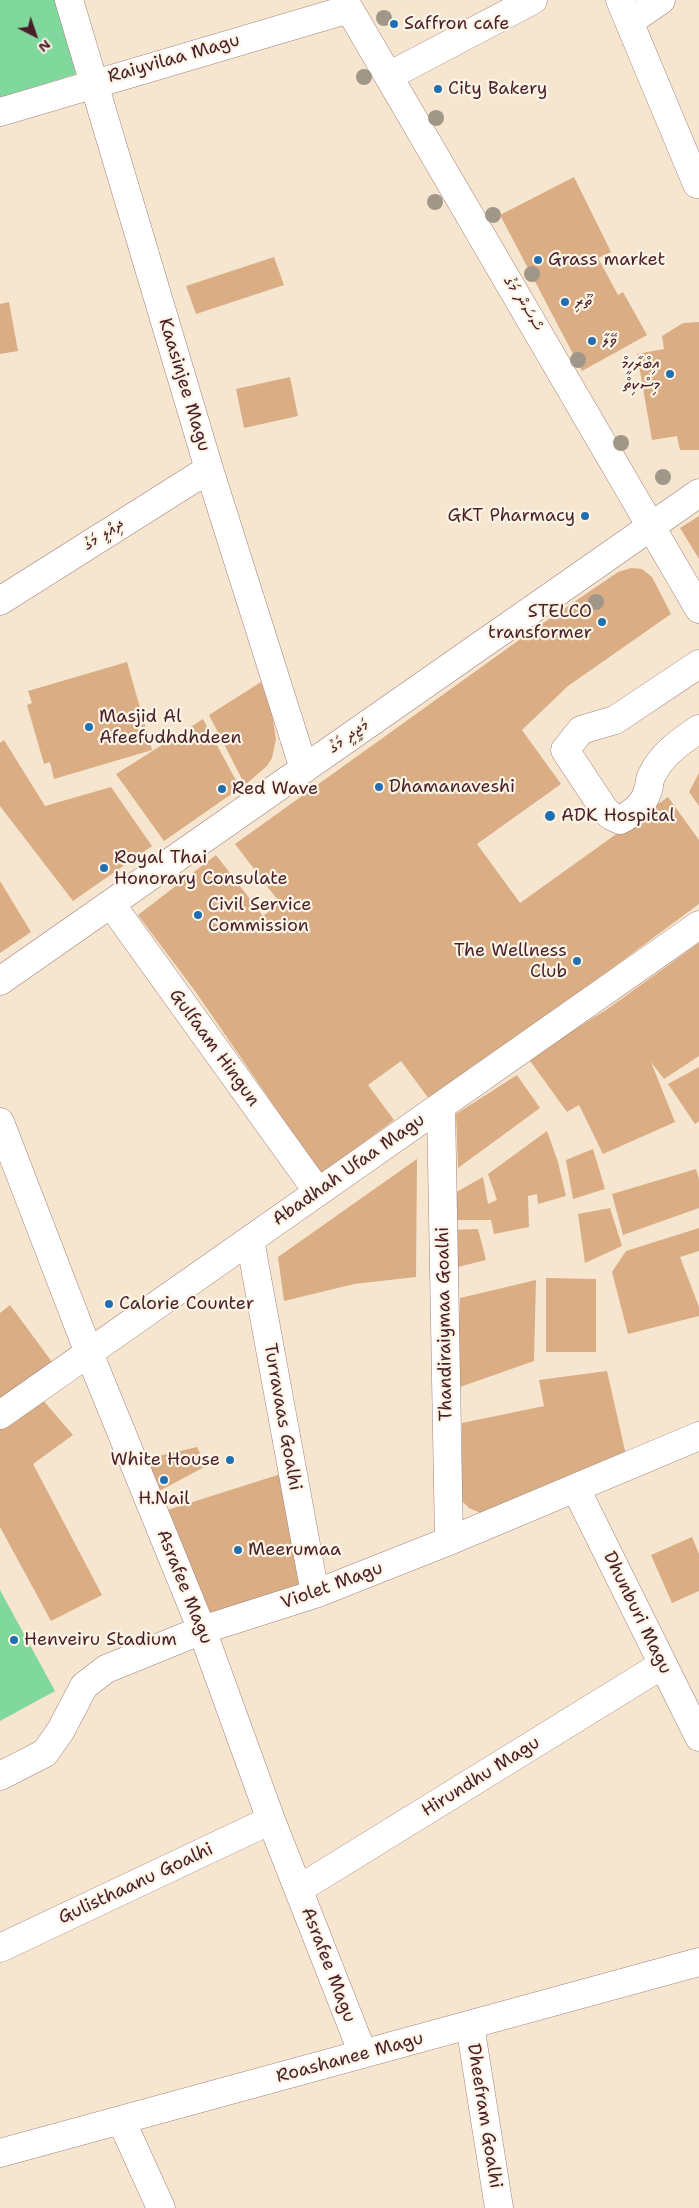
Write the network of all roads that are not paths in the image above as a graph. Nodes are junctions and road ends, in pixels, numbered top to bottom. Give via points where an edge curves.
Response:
1 (70, 0) edge
2 (532, 0) edge
3 (661, 0) edge
4 (346, 4) edge
5 (624, 11) edge
6 (389, 76) junction
7 (94, 83) junction
8 (0, 112) edge
9 (699, 183) edge
10 (209, 469) junction
11 (699, 493) edge
12 (651, 526) junction
13 (0, 601) edge
14 (699, 609) edge
15 (699, 664) edge
16 (699, 729) edge
17 (304, 769) junction
18 (111, 904) junction
19 (699, 925) edge
20 (0, 981) edge
21 (440, 1106) junction
22 (0, 1122) edge
23 (318, 1192) junction
24 (250, 1240) junction
25 (89, 1353) junction
26 (0, 1415) edge
27 (699, 1436) edge
28 (576, 1489) junction
29 (449, 1541) junction
30 (315, 1594) junction
31 (202, 1630) junction
32 (662, 1665) junction
33 (699, 1737) edge
34 (0, 1776) edge
35 (271, 1820) junction
36 (299, 1889) junction
37 (0, 1948) edge
38 (698, 1968) edge
39 (470, 2025) junction
40 (363, 2054) junction
41 (121, 2120) junction
42 (0, 2153) edge
43 (161, 2208) edge
44 (499, 2208) edge

1 - 7 street, Kaasinjee Magu
2 - 6 street
3 - 5 street
4 - 6 street, ސޯސަން މަގު
4 - 7 street, Raiyvilaa Magu
5 - 9 street
6 - 12 street, ސޯސަން މަގު
7 - 8 street, Raiyvilaa Magu
7 - 10 street, Kaasinjee Magu
10 - 13 street, ދިއްލީ މަގު
10 - 17 street, Kaasinjee Magu
11 - 12 street, މަޖީދީ މަގު
12 - 14 street, ސޯސަން މަގު
12 - 17 street, މަޖީދީ މަގު
15 - 16 street via 615,720 580,730 565,750 601,804 611,816 620,820 642,804 651,775 673,747
17 - 18 street, މަޖީދީ މަގު
18 - 20 street, މަޖީދީ މަގު
18 - 23 street, Gulfaam Hingun
19 - 21 street, Abadhah Ufaa Magu
21 - 23 street, Abadhah Ufaa Magu
21 - 29 street, Thandiraiymaa Goalhi
22 - 25 street, Asrafee Magu
23 - 24 street, Abadhah Ufaa Magu
24 - 25 street, Abadhah Ufaa Magu
24 - 30 street, Turravaas Goalhi
25 - 26 street, Abadhah Ufaa Magu
25 - 31 street, Asrafee Magu
27 - 28 street, Violet Magu
28 - 29 street, Violet Magu
28 - 32 street, Dhunburi Magu
29 - 30 street, Violet Magu
30 - 31 street, Violet Magu
31 - 34 street, Violet Magu via 106,1669 84,1686 45,1753
31 - 35 street, Asrafee Magu
32 - 33 street, Dhunburi Magu
32 - 36 street, Hirundhu Magu
35 - 36 street, Asrafee Magu
35 - 37 street, Gulisthaanu Goalhi
36 - 40 street, Asrafee Magu
38 - 39 street, Roashanee Magu
39 - 40 street, Roashanee Magu
39 - 44 street, Dheefram Goalhi
40 - 41 street, Roashanee Magu
41 - 42 street, Roashanee Magu
41 - 43 street

